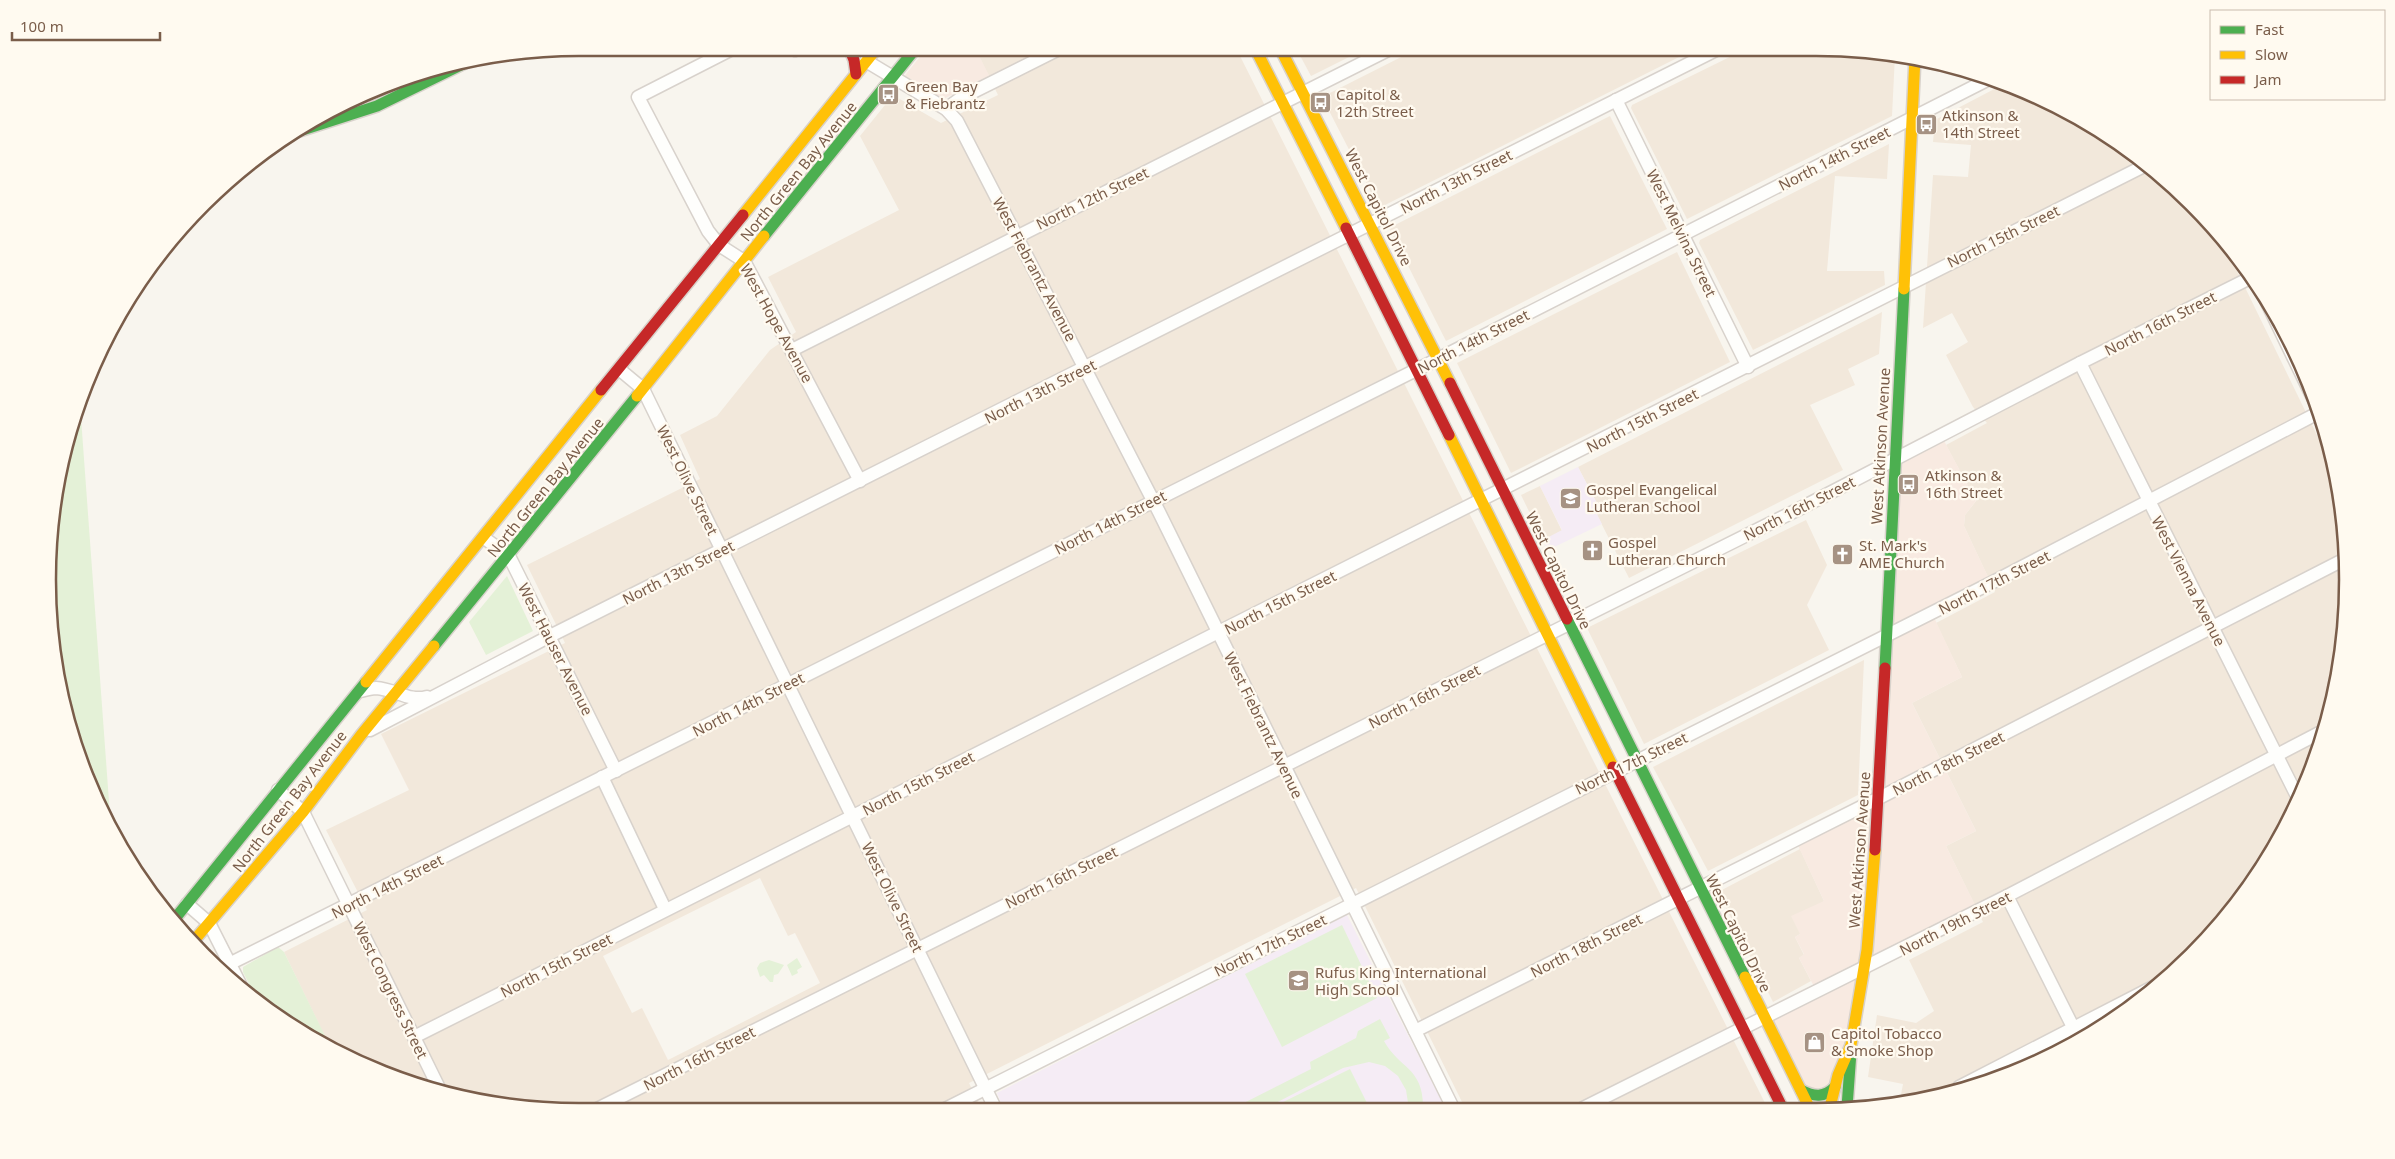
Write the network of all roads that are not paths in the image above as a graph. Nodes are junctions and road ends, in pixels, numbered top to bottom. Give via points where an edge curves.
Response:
1 (718, 56) edge
2 (852, 56) edge
3 (870, 56) edge
4 (910, 56) edge
5 (1045, 56) edge
6 (1259, 56) edge
7 (1284, 56) edge
8 (1376, 56) edge
9 (1704, 56) edge
10 (866, 61) junction
11 (1914, 65) edge
12 (856, 74) junction
13 (436, 76) edge
14 (893, 78) junction
15 (1981, 83) edge
16 (1304, 92) junction
17 (1616, 100) junction
18 (1283, 103) junction
19 (946, 109) junction
20 (1911, 119) junction
21 (323, 123) edge
22 (2139, 168) edge
23 (1370, 225) junction
24 (1683, 234) junction
25 (1017, 235) junction
26 (1349, 235) junction
27 (719, 244) junction
28 (744, 261) junction
29 (2245, 281) edge
30 (1903, 286) junction
31 (792, 350) junction
32 (1438, 359) junction
33 (2080, 363) junction
34 (1748, 366) junction
35 (1086, 368) junction
36 (620, 369) junction
37 (1417, 369) junction
38 (643, 389) junction
39 (2312, 416) edge
40 (1895, 459) junction
41 (860, 481) junction
42 (1503, 490) junction
43 (1153, 501) junction
44 (1481, 501) junction
45 (2149, 501) junction
46 (484, 538) junction
47 (723, 550) junction
48 (508, 556) junction
49 (2339, 563) edge
50 (1569, 623) junction
51 (2213, 628) junction
52 (1218, 633) junction
53 (1547, 634) junction
54 (550, 636) junction
55 (1886, 636) junction
56 (788, 684) junction
57 (360, 691) junction
58 (396, 692) junction
59 (437, 694) junction
60 (361, 734) junction
61 (2315, 735) edge
62 (2277, 755) junction
63 (1637, 760) junction
64 (1284, 766) junction
65 (616, 771) junction
66 (1615, 771) junction
67 (602, 777) junction
68 (278, 790) junction
69 (2294, 790) edge
70 (1879, 798) junction
71 (302, 812) junction
72 (852, 815) junction
73 (1700, 888) junction
74 (2007, 896) junction
75 (1678, 898) junction
76 (187, 904) junction
77 (350, 904) junction
78 (1352, 904) junction
79 (665, 910) junction
80 (178, 915) edge
81 (209, 923) junction
82 (198, 937) edge
83 (918, 949) junction
84 (231, 964) junction
85 (1865, 968) junction
86 (236, 974) edge
87 (1765, 1018) junction
88 (2100, 1019) edge
89 (1742, 1029) junction
90 (1415, 1031) junction
91 (2076, 1033) edge
92 (414, 1037) junction
93 (1851, 1045) junction
94 (1989, 1073) edge
95 (436, 1083) edge
96 (1835, 1087) junction
97 (987, 1088) junction
98 (1801, 1090) junction
99 (1848, 1102) edge
100 (611, 1103) edge
101 (957, 1103) edge
102 (993, 1103) edge
103 (1451, 1103) edge
104 (1593, 1103) edge
105 (1780, 1103) edge
106 (1807, 1103) edge
107 (1831, 1103) edge

1 - 27 street, West Hope Avenue via 638,97 708,231
2 - 12 main road
3 - 10 main road, North Green Bay Avenue
4 - 14 main road, North Green Bay Avenue
5 - 19 street via 961,98
6 - 18 main road
7 - 16 main road, West Capitol Drive
8 - 16 street, North 12th Street
9 - 17 street, North 13th Street
10 - 12 main road, North Green Bay Avenue
10 - 14 street, West Fiebrantz Avenue
11 - 20 main road, West Atkinson Avenue
12 - 27 main road, North Green Bay Avenue
13 - 21 main road via 377,106
14 - 19 street, West Fiebrantz Avenue
14 - 28 main road, North Green Bay Avenue
15 - 20 street, North 14th Street
16 - 18 street, North 12th Street
16 - 23 main road, West Capitol Drive
17 - 23 street, North 13th Street
17 - 24 street, West Melvina Street
18 - 25 street, North 12th Street
18 - 26 main road
19 - 25 street, West Fiebrantz Avenue via 957,121
20 - 24 street, North 14th Street
20 - 30 main road, West Atkinson Avenue
22 - 30 street, North 15th Street
23 - 26 street, North 13th Street
23 - 32 main road, West Capitol Drive
24 - 32 street, North 14th Street
24 - 34 street, West Melvina Street
25 - 31 street, North 12th Street
25 - 35 street, West Fiebrantz Avenue
26 - 35 street, North 13th Street
26 - 37 main road
27 - 28 street, West Hope Avenue
27 - 36 main road, North Green Bay Avenue
28 - 31 street, West Hope Avenue
28 - 38 main road, North Green Bay Avenue
29 - 33 street, North 16th Street
30 - 34 street, North 15th Street
30 - 40 main road, West Atkinson Avenue
31 - 41 street, West Hope Avenue
32 - 37 street, North 14th Street
32 - 42 main road, West Capitol Drive
33 - 40 street, North 16th Street
33 - 45 street, West Vienna Avenue
34 - 42 street, North 15th Street
35 - 41 street, North 13th Street
35 - 43 street, West Fiebrantz Avenue
36 - 38 street, West Olive Street
36 - 46 main road, North Green Bay Avenue
37 - 43 street, North 14th Street
37 - 44 main road
38 - 47 street, West Olive Street
38 - 48 main road, North Green Bay Avenue
39 - 45 street, North 17th Street
40 - 50 street, North 16th Street
40 - 55 main road, West Atkinson Avenue
41 - 47 street, North 13th Street
42 - 44 street, North 15th Street
42 - 50 main road, West Capitol Drive
43 - 52 street, West Fiebrantz Avenue
43 - 56 street, North 14th Street
44 - 52 street, North 15th Street
44 - 53 main road
45 - 51 street, West Vienna Avenue
45 - 55 street, North 17th Street
46 - 48 street, West Hauser Avenue
46 - 57 main road, North Green Bay Avenue
47 - 54 street, North 13th Street
47 - 56 street, West Olive Street
48 - 54 street, West Hauser Avenue
48 - 58 main road, North Green Bay Avenue
49 - 51 street, North 18th Street
50 - 53 street, North 16th Street
50 - 63 main road, West Capitol Drive
51 - 62 street, West Vienna Avenue
51 - 70 street, North 18th Street
52 - 64 street, West Fiebrantz Avenue
52 - 72 street, North 15th Street
53 - 64 street, North 16th Street
53 - 66 main road
54 - 59 street, North 13th Street
54 - 65 street, West Hauser Avenue
55 - 63 street, North 17th Street
55 - 70 main road, West Atkinson Avenue
56 - 65 street, North 14th Street
56 - 72 street, West Olive Street
57 - 58 street via 376,688
57 - 68 main road, North Green Bay Avenue
58 - 59 street via 418,700
58 - 60 main road, North Green Bay Avenue
59 - 60 street, North 13th Street
60 - 71 main road, North Green Bay Avenue
61 - 62 street, North 19th Street
62 - 69 street, West Vienna Avenue
62 - 74 street, North 19th Street
63 - 66 street, North 17th Street
63 - 73 main road, West Capitol Drive
64 - 78 street, West Fiebrantz Avenue
64 - 83 street, North 16th Street
65 - 67 street, North 14th Street
66 - 75 main road
66 - 78 street, North 17th Street
67 - 77 street, North 14th Street
67 - 79 street
68 - 71 street, West Congress Street
68 - 76 main road, North Green Bay Avenue
70 - 73 street, North 18th Street
70 - 85 main road, West Atkinson Avenue
71 - 77 street, West Congress Street
71 - 81 main road, North Green Bay Avenue
72 - 79 street, North 15th Street
72 - 83 street, West Olive Street
73 - 75 street, North 18th Street
73 - 87 main road, West Capitol Drive
74 - 85 street, North 19th Street
74 - 91 street
75 - 89 main road
75 - 90 street, North 18th Street
76 - 80 main road, North Green Bay Avenue
76 - 81 street
77 - 84 street, North 14th Street
77 - 92 street, West Congress Street
78 - 90 street, West Fiebrantz Avenue
78 - 97 street, North 17th Street
79 - 92 street, North 15th Street
81 - 82 main road, North Green Bay Avenue
81 - 84 street
83 - 97 street, West Olive Street
83 - 100 street, North 16th Street
84 - 86 street
85 - 87 street, North 19th Street
85 - 93 main road, West Atkinson Avenue
87 - 89 street, North 19th Street
87 - 98 main road, West Capitol Drive
88 - 91 street
89 - 104 street, North 19th Street
89 - 105 main road
90 - 103 street, West Fiebrantz Avenue
91 - 94 street
92 - 95 street, West Congress Street
93 - 96 main road, West Atkinson Avenue
93 - 99 main road, West Atkinson Avenue
96 - 98 main road via 1820,1096
96 - 107 main road, West Atkinson Avenue
97 - 101 street, North 17th Street
97 - 102 street, West Olive Street
98 - 106 main road, West Capitol Drive

